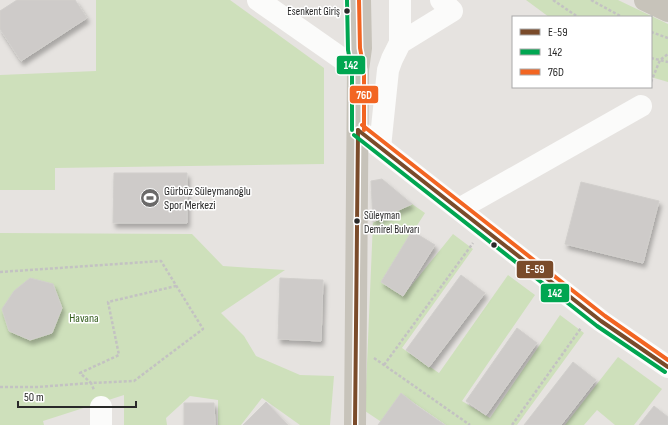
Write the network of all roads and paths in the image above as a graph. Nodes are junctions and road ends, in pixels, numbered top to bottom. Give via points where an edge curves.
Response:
1 (258, 0) edge
2 (353, 0) edge
3 (360, 0) edge
4 (400, 0) edge
5 (441, 0) edge
6 (553, 0) edge
7 (591, 0) edge
8 (645, 0) edge
9 (668, 11) edge
10 (577, 16) edge
11 (620, 16) edge
12 (652, 32) edge
13 (668, 38) edge
14 (400, 43) junction
15 (668, 54) edge
16 (652, 58) edge
17 (660, 60) junction
18 (668, 62) edge
19 (358, 70) junction
20 (652, 80) edge
21 (641, 106) dead end
22 (358, 130) junction
23 (380, 147) junction
24 (459, 208) junction
25 (484, 229) junction
26 (0, 272) edge
27 (176, 286) junction
28 (592, 313) junction
29 (356, 345) junction
30 (384, 365) junction
31 (668, 367) edge
32 (91, 383) junction
33 (0, 387) edge
34 (101, 416) edge
35 (357, 424) edge
36 (470, 425) edge
37 (512, 425) edge

1 - 19 street
2 - 19 main road via 354,49
3 - 19 main road via 361,48
4 - 14 street
5 - 14 street via 452,10
6 - 10 path
7 - 11 path
8 - 9 main road
12 - 13 path
14 - 23 street via 388,70
15 - 17 path
16 - 17 path
17 - 18 path
17 - 20 path
19 - 22 main road
21 - 24 street
22 - 23 street
22 - 29 main road
23 - 24 street
24 - 25 street
25 - 28 street
25 - 30 path
26 - 27 path via 161,261
27 - 32 path via 203,328 134,381
27 - 32 path via 108,302 119,355 80,373
28 - 31 street
28 - 37 path
29 - 30 path
29 - 35 main road
30 - 36 path
32 - 33 path
32 - 34 path

